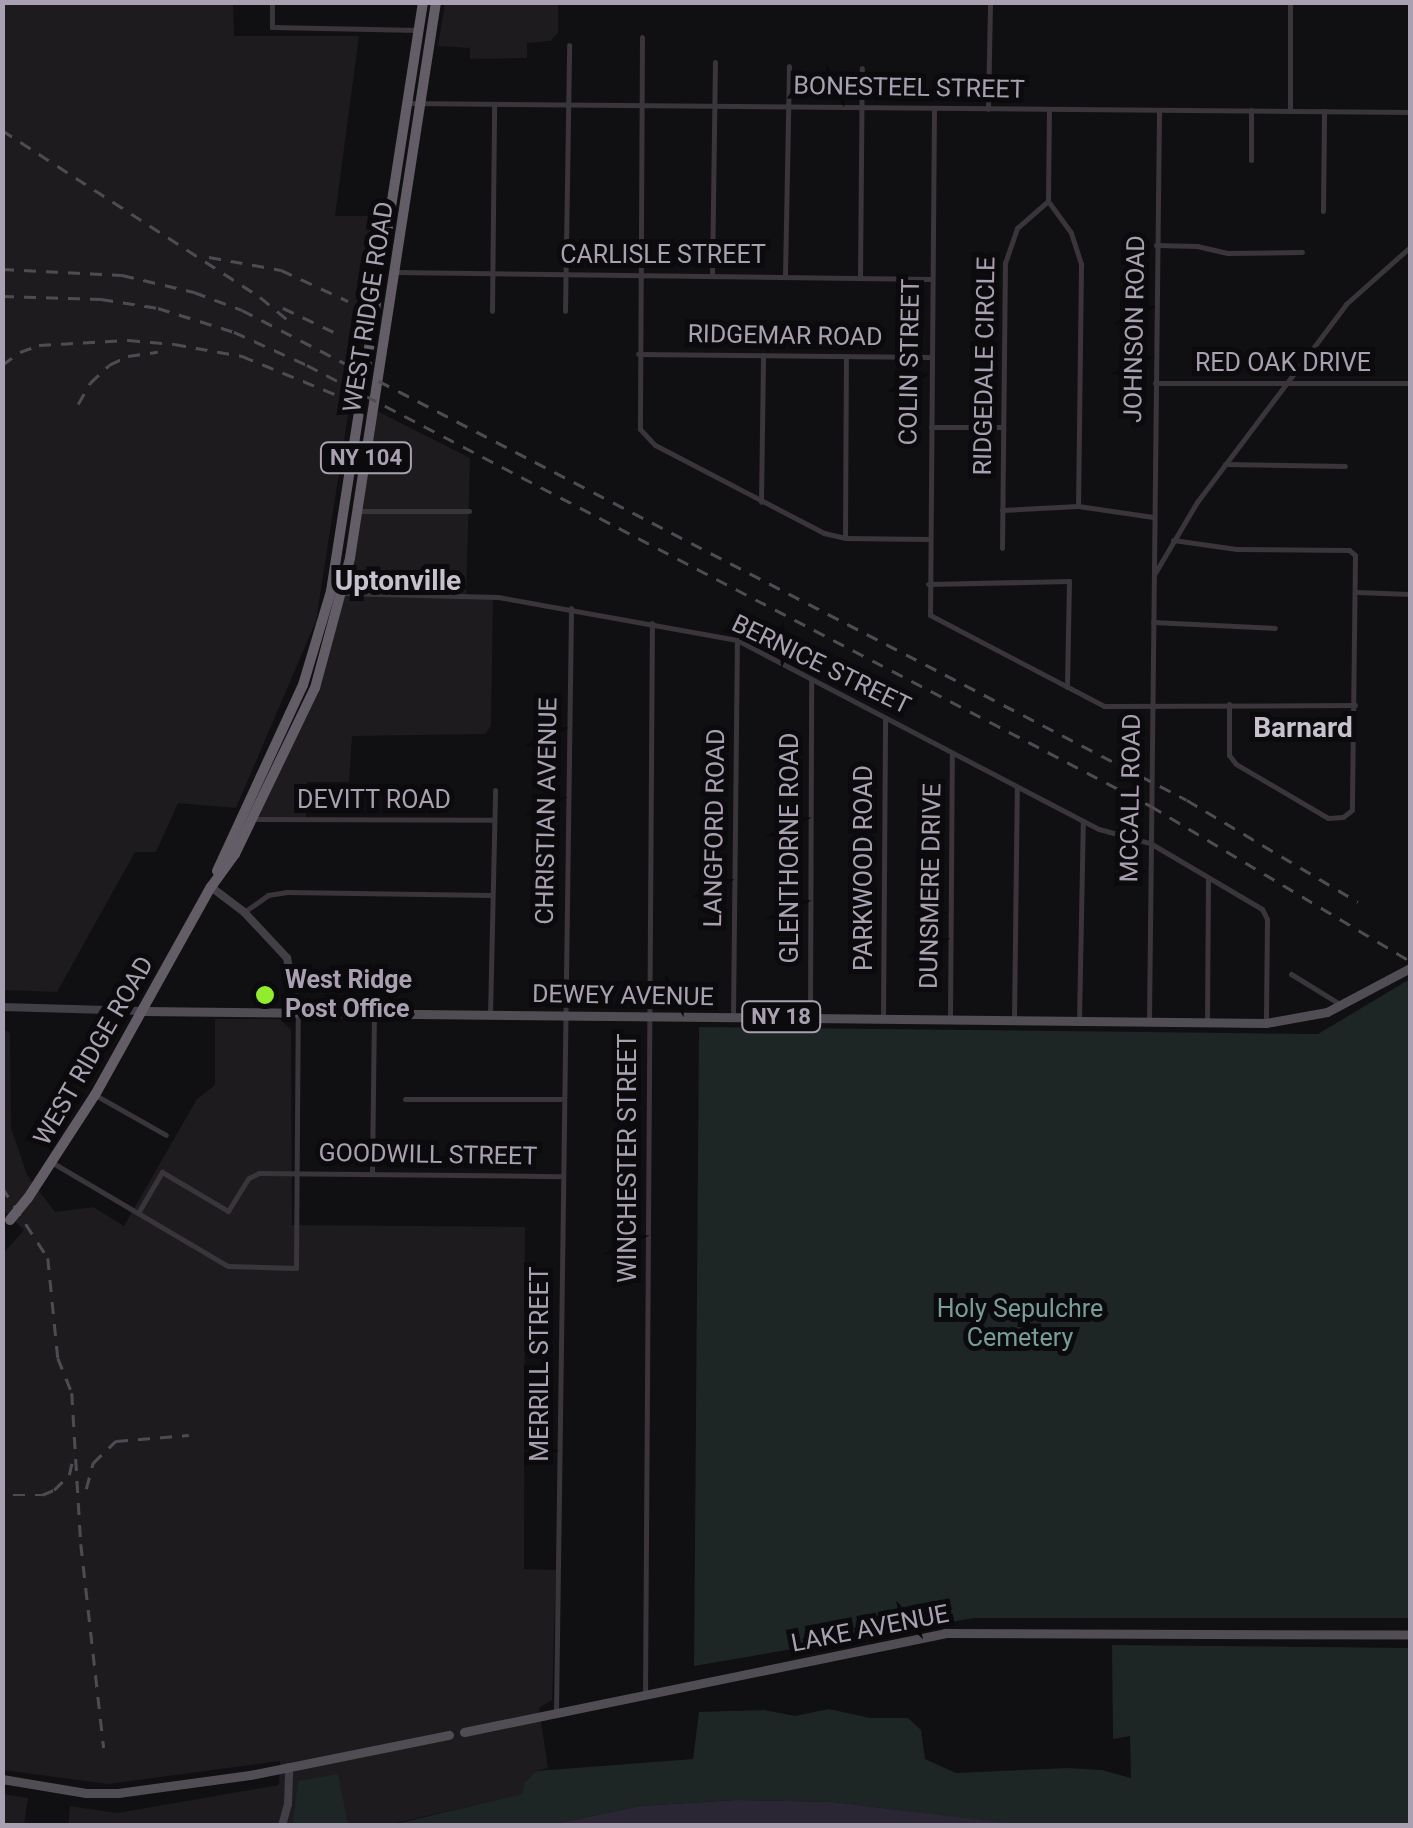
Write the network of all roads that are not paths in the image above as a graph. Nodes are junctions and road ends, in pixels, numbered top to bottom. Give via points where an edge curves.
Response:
1 (272, 2) edge
2 (424, 2) edge
3 (436, 2) edge
4 (990, 2) edge
5 (1290, 2) edge
6 (419, 30) junction
7 (642, 37) dead end
8 (569, 45) dead end
9 (715, 62) dead end
10 (789, 66) dead end
11 (862, 68) dead end
12 (414, 103) junction
13 (494, 104) junction
14 (568, 104) junction
15 (641, 105) junction
16 (715, 106) junction
17 (788, 107) junction
18 (861, 108) junction
19 (934, 108) junction
20 (988, 109) junction
21 (1049, 109) junction
22 (1159, 110) junction
23 (1251, 110) junction
24 (1290, 111) junction
25 (1324, 111) junction
26 (1410, 112) edge
27 (1252, 160) dead end
28 (1048, 201) junction
29 (1323, 210) dead end
30 (1156, 245) junction
31 (1410, 247) edge
32 (1302, 252) dead end
33 (395, 272) junction
34 (492, 274) junction
35 (566, 274) junction
36 (639, 275) junction
37 (712, 275) junction
38 (785, 276) junction
39 (860, 278) junction
40 (931, 278) junction
41 (492, 311) dead end
42 (565, 311) dead end
43 (638, 354) junction
44 (763, 355) junction
45 (846, 356) junction
46 (931, 357) junction
47 (1155, 382) junction
48 (1286, 384) junction
49 (1410, 384) edge
50 (930, 426) junction
51 (1003, 427) junction
52 (1226, 464) junction
53 (1345, 466) dead end
54 (761, 502) junction
55 (1078, 506) junction
56 (1002, 510) junction
57 (358, 511) junction
58 (469, 511) dead end
59 (1154, 517) junction
60 (845, 538) junction
61 (928, 539) junction
62 (1174, 540) junction
63 (1002, 548) dead end
64 (1154, 549) junction
65 (1154, 574) junction
66 (928, 584) junction
67 (337, 592) junction
68 (1356, 592) junction
69 (1410, 594) edge
70 (571, 608) junction
71 (652, 622) junction
72 (1154, 622) junction
73 (1275, 628) dead end
74 (737, 640) junction
75 (811, 679) junction
76 (1067, 687) junction
77 (1229, 704) junction
78 (1355, 705) junction
79 (1153, 707) junction
80 (886, 718) junction
81 (952, 753) junction
82 (1018, 786) junction
83 (494, 790) dead end
84 (254, 819) junction
85 (494, 820) junction
86 (1083, 821) junction
87 (1150, 843) junction
88 (1208, 878) junction
89 (211, 888) junction
90 (492, 895) junction
91 (244, 912) junction
92 (1410, 968) edge
93 (1291, 974) dead end
94 (1343, 1006) junction
95 (2, 1007) edge
96 (142, 1011) junction
97 (298, 1013) junction
98 (374, 1013) junction
99 (490, 1015) junction
100 (563, 1015) junction
101 (648, 1016) junction
102 (733, 1017) junction
103 (810, 1017) junction
104 (883, 1018) junction
105 (950, 1020) junction
106 (1014, 1020) junction
107 (1080, 1021) junction
108 (1149, 1022) junction
109 (1207, 1022) junction
110 (1266, 1023) junction
111 (94, 1094) junction
112 (405, 1098) dead end
113 (561, 1099) junction
114 (166, 1136) dead end
115 (53, 1163) junction
116 (296, 1174) junction
117 (372, 1174) junction
118 (560, 1176) junction
119 (138, 1213) junction
120 (6, 1224) edge
121 (1410, 1634) edge
122 (645, 1694) junction
123 (556, 1713) junction
124 (464, 1732) dead end
125 (449, 1735) dead end
126 (289, 1766) junction
127 (2, 1778) edge
128 (282, 1826) edge

1 - 6 street via 272,27
2 - 6 highway, WEST RIDGE ROAD / NY 104
3 - 12 highway, WEST RIDGE ROAD / NY 104
4 - 20 street
5 - 24 street
6 - 12 highway, WEST RIDGE ROAD / NY 104
7 - 15 street
8 - 14 street
9 - 16 street
10 - 17 street
11 - 18 street
12 - 13 street, BONESTEEL STREET
12 - 33 highway, WEST RIDGE ROAD / NY 104
12 - 67 highway, WEST RIDGE ROAD / NY 104
13 - 14 street, BONESTEEL STREET
13 - 34 street
14 - 15 street, BONESTEEL STREET
14 - 35 street
15 - 16 street, BONESTEEL STREET
15 - 36 street
16 - 17 street, BONESTEEL STREET
16 - 37 street
17 - 18 street, BONESTEEL STREET
17 - 38 street
18 - 19 street, BONESTEEL STREET
18 - 39 street
19 - 20 street, BONESTEEL STREET
19 - 40 street, COLIN STREET
20 - 21 street, BONESTEEL STREET
21 - 22 street, BONESTEEL STREET
21 - 28 street
22 - 23 street, BONESTEEL STREET
22 - 30 street, JOHNSON ROAD
23 - 24 street, BONESTEEL STREET
23 - 27 street
24 - 25 street, BONESTEEL STREET
25 - 26 street, BONESTEEL STREET
25 - 29 street
28 - 51 street, RIDGEDALE CIRCLE via 1022,223 1006,252
28 - 55 street via 1071,233 1081,264
30 - 32 street
30 - 47 street, JOHNSON ROAD
31 - 48 street via 1346,304
33 - 34 street, CARLISLE STREET
33 - 57 highway, WEST RIDGE ROAD / NY 104
34 - 35 street, CARLISLE STREET
34 - 41 street
35 - 36 street, CARLISLE STREET
35 - 42 street
36 - 37 street, CARLISLE STREET
36 - 43 street
37 - 38 street, CARLISLE STREET
38 - 39 street, CARLISLE STREET
39 - 40 street, CARLISLE STREET
40 - 46 street, COLIN STREET
43 - 44 street, RIDGEMAR ROAD
43 - 54 street via 638,424 644,435
44 - 45 street, RIDGEMAR ROAD
44 - 54 street
45 - 46 street, RIDGEMAR ROAD
45 - 60 street
46 - 50 street, COLIN STREET
47 - 48 street, RED OAK DRIVE
47 - 59 street, JOHNSON ROAD
48 - 49 street, RED OAK DRIVE
48 - 52 street
50 - 51 street
50 - 61 street, COLIN STREET
51 - 56 street, RIDGEDALE CIRCLE
52 - 53 street
52 - 62 street
54 - 60 street
55 - 56 street
55 - 59 street
56 - 63 street, RIDGEDALE CIRCLE
57 - 58 street
57 - 67 highway, WEST RIDGE ROAD / NY 104
59 - 64 street, JOHNSON ROAD
60 - 61 street
61 - 66 street, COLIN STREET
62 - 64 street
62 - 65 street
62 - 68 street via 1236,549 1349,550 1356,559
64 - 65 street, MCCALL ROAD
65 - 72 street, MCCALL ROAD
66 - 76 street, COLIN STREET via 930,615
66 - 76 street via 1070,581
67 - 70 street, BERNICE STREET via 480,596
67 - 84 highway, WEST RIDGE ROAD / NY 104 via 315,688
67 - 89 highway, WEST RIDGE ROAD / NY 104 via 303,685
68 - 69 street
68 - 78 street
70 - 71 street, BERNICE STREET
70 - 100 street, CHRISTIAN AVENUE
71 - 74 street, BERNICE STREET
71 - 101 street, WINCHESTER STREET
72 - 73 street
72 - 79 street, MCCALL ROAD
74 - 75 street, BERNICE STREET
74 - 102 street, LANGFORD ROAD
75 - 80 street, BERNICE STREET
75 - 103 street, GLENTHORNE ROAD
76 - 79 street via 1104,706
77 - 78 street
77 - 78 street via 1232,762 1336,819 1355,801
77 - 79 street
79 - 87 street, MCCALL ROAD
80 - 81 street, BERNICE STREET
80 - 104 street, PARKWOOD ROAD
81 - 82 street, BERNICE STREET
81 - 105 street, DUNSMERE DRIVE
82 - 86 street, BERNICE STREET
82 - 106 street
83 - 85 street
84 - 85 street, DEVITT ROAD
84 - 89 highway, WEST RIDGE ROAD / NY 104
85 - 90 street
86 - 87 street, BERNICE STREET
86 - 107 street
87 - 88 street, BERNICE STREET
87 - 108 street, MCCALL ROAD
88 - 109 street
88 - 110 street, BERNICE STREET via 1266,913
89 - 91 street
89 - 96 highway, WEST RIDGE ROAD / NY 104
90 - 91 street via 286,892 268,894
90 - 99 street
91 - 97 street via 287,958
92 - 94 main road, DEWEY AVENUE / NY 18
93 - 94 street
94 - 110 main road, DEWEY AVENUE / NY 18
95 - 96 street, DEWEY AVENUE
96 - 97 main road, DEWEY AVENUE / NY 18
96 - 111 highway, WEST RIDGE ROAD / NY 104
97 - 98 main road, DEWEY AVENUE / NY 18
97 - 116 street
98 - 99 main road, DEWEY AVENUE / NY 18
98 - 117 street
99 - 100 main road, DEWEY AVENUE / NY 18
100 - 101 main road, DEWEY AVENUE / NY 18
100 - 113 street, MERRILL STREET
101 - 102 main road, DEWEY AVENUE / NY 18
101 - 122 street, WINCHESTER STREET
102 - 103 main road, DEWEY AVENUE / NY 18
103 - 104 main road, DEWEY AVENUE / NY 18
104 - 105 main road, DEWEY AVENUE / NY 18
105 - 106 main road, DEWEY AVENUE / NY 18
106 - 107 main road, DEWEY AVENUE / NY 18
107 - 108 main road, DEWEY AVENUE / NY 18
108 - 109 main road, DEWEY AVENUE / NY 18
109 - 110 main road, DEWEY AVENUE / NY 18
111 - 114 street
111 - 115 highway, WEST RIDGE ROAD / NY 104
112 - 113 street
113 - 118 street, MERRILL STREET
115 - 119 street
115 - 120 highway, WEST RIDGE ROAD / NY 104, bridge
116 - 117 street, GOODWILL STREET
116 - 119 street, GOODWILL STREET via 254,1175 228,1211 162,1172
116 - 119 street via 296,1268 228,1266
117 - 118 street, GOODWILL STREET
118 - 123 street, MERRILL STREET
121 - 122 main road, LAKE AVENUE via 945,1633
122 - 123 main road, LAKE AVENUE
123 - 124 main road, LAKE AVENUE
125 - 126 main road
126 - 127 main road via 102,1794
126 - 128 street

